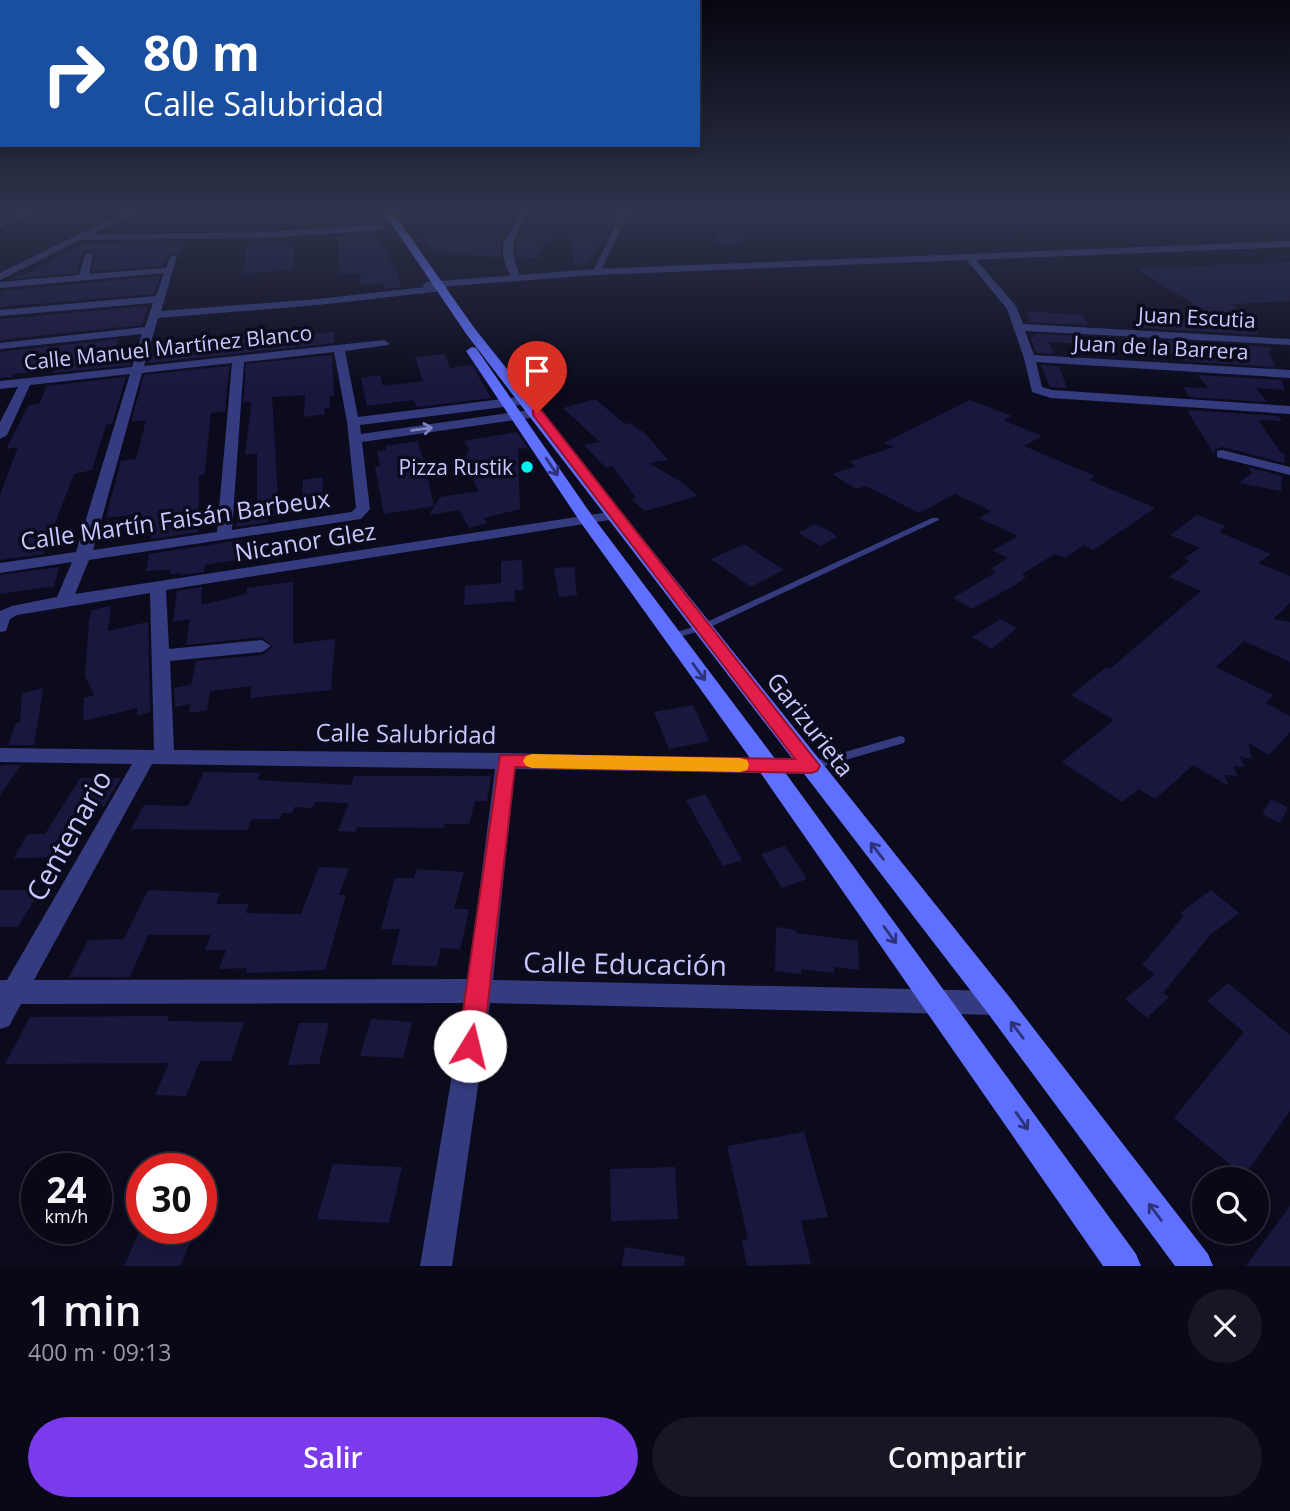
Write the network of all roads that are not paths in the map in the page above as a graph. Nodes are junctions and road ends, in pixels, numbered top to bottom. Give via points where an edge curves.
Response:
1 (85, 270) edge
2 (170, 270) joint
3 (422, 270) edge
4 (513, 270) edge
5 (643, 270) edge
6 (980, 270) edge
7 (595, 272) joint
8 (83, 278) junction
9 (516, 278) junction
10 (0, 285) edge
11 (435, 286) junction
12 (160, 299) junction
13 (0, 313) edge
14 (155, 315) junction
15 (1019, 327) junction
16 (149, 330) junction
17 (1290, 342) edge
18 (384, 343) dead end
19 (0, 346) edge
20 (340, 348) junction
21 (1030, 358) junction
22 (238, 360) junction
23 (137, 370) junction
24 (1290, 373) edge
25 (26, 382) junction
26 (0, 385) edge
27 (522, 408) junction
28 (1290, 410) edge
29 (353, 422) junction
30 (0, 435) edge
31 (354, 439) junction
32 (1222, 454) dead end
33 (1290, 471) edge
34 (617, 515) junction
35 (587, 520) junction
36 (935, 520) dead end
37 (224, 535) junction
38 (83, 556) junction
39 (0, 568) edge
40 (158, 585) junction
41 (64, 601) junction
42 (1, 622) edge
43 (703, 627) junction
44 (673, 636) junction
45 (262, 646) dead end
46 (160, 656) junction
47 (900, 740) dead end
48 (0, 755) edge
49 (155, 756) junction
50 (506, 760) junction
51 (768, 766) junction
52 (811, 766) junction
53 (479, 991) junction
54 (7, 992) edge
55 (938, 1002) junction
56 (997, 1003) junction
57 (0, 1017) edge
58 (436, 1266) edge
59 (1124, 1266) edge
60 (1196, 1266) edge

1 - 8 street
2 - 8 street
2 - 12 street
3 - 11 main road, Garizurieta
4 - 9 street
5 - 7 street
6 - 15 street via 1012,308
7 - 9 street
8 - 10 street
9 - 11 street
11 - 14 street via 317,302
11 - 27 main road, Garizurieta
12 - 13 street
12 - 14 street
14 - 16 street
15 - 17 street, Juan Escutia
15 - 21 street
16 - 19 street
16 - 23 street
18 - 20 street, Calle Manuel Martínez Blanco
20 - 22 street, Calle Manuel Martínez Blanco
20 - 29 street
21 - 24 street, Juan de la Barrera
21 - 28 street via 1036,389 1043,392
22 - 23 street, Calle Manuel Martínez Blanco
22 - 37 street
23 - 25 street, Calle Manuel Martínez Blanco
23 - 38 street
25 - 26 street, Calle Manuel Martínez Blanco
25 - 30 street
27 - 29 street
31 -> 27 street
27 - 34 main road, Garizurieta
27 -> 35 main road, Garizurieta
29 - 31 street
31 - 37 street, Calle Martín Faisán Barbeux via 363,509 356,516
32 - 33 street
34 - 35 street, Nicanor Glez
34 - 43 main road, Garizurieta
35 - 40 street, Nicanor Glez
35 - 44 main road, Garizurieta
36 - 43 lane
37 - 38 street, Calle Martín Faisán Barbeux
38 - 39 street, Calle Martín Faisán Barbeux
38 - 41 street
40 - 41 street, Nicanor Glez
40 - 46 street
41 - 42 street, Nicanor Glez via 12,611
43 - 44 lane
43 - 52 main road, Garizurieta
44 -> 51 main road, Garizurieta
45 - 46 street
46 - 49 street
47 - 52 lane
48 - 49 street, Calle Salubridad
49 - 50 street, Calle Salubridad
49 - 54 street, Centenario
50 - 51 street, Calle Salubridad
50 - 53 street
51 - 52 street, Calle Salubridad
51 -> 55 main road, Garizurieta
56 -> 52 main road, Garizurieta
53 - 54 street, Calle Educación
53 - 55 street, Calle Educación
53 - 58 street
54 - 57 street, Centenario
55 - 56 street, Calle Educación
55 -> 59 main road, Garizurieta
60 -> 56 main road, Garizurieta

